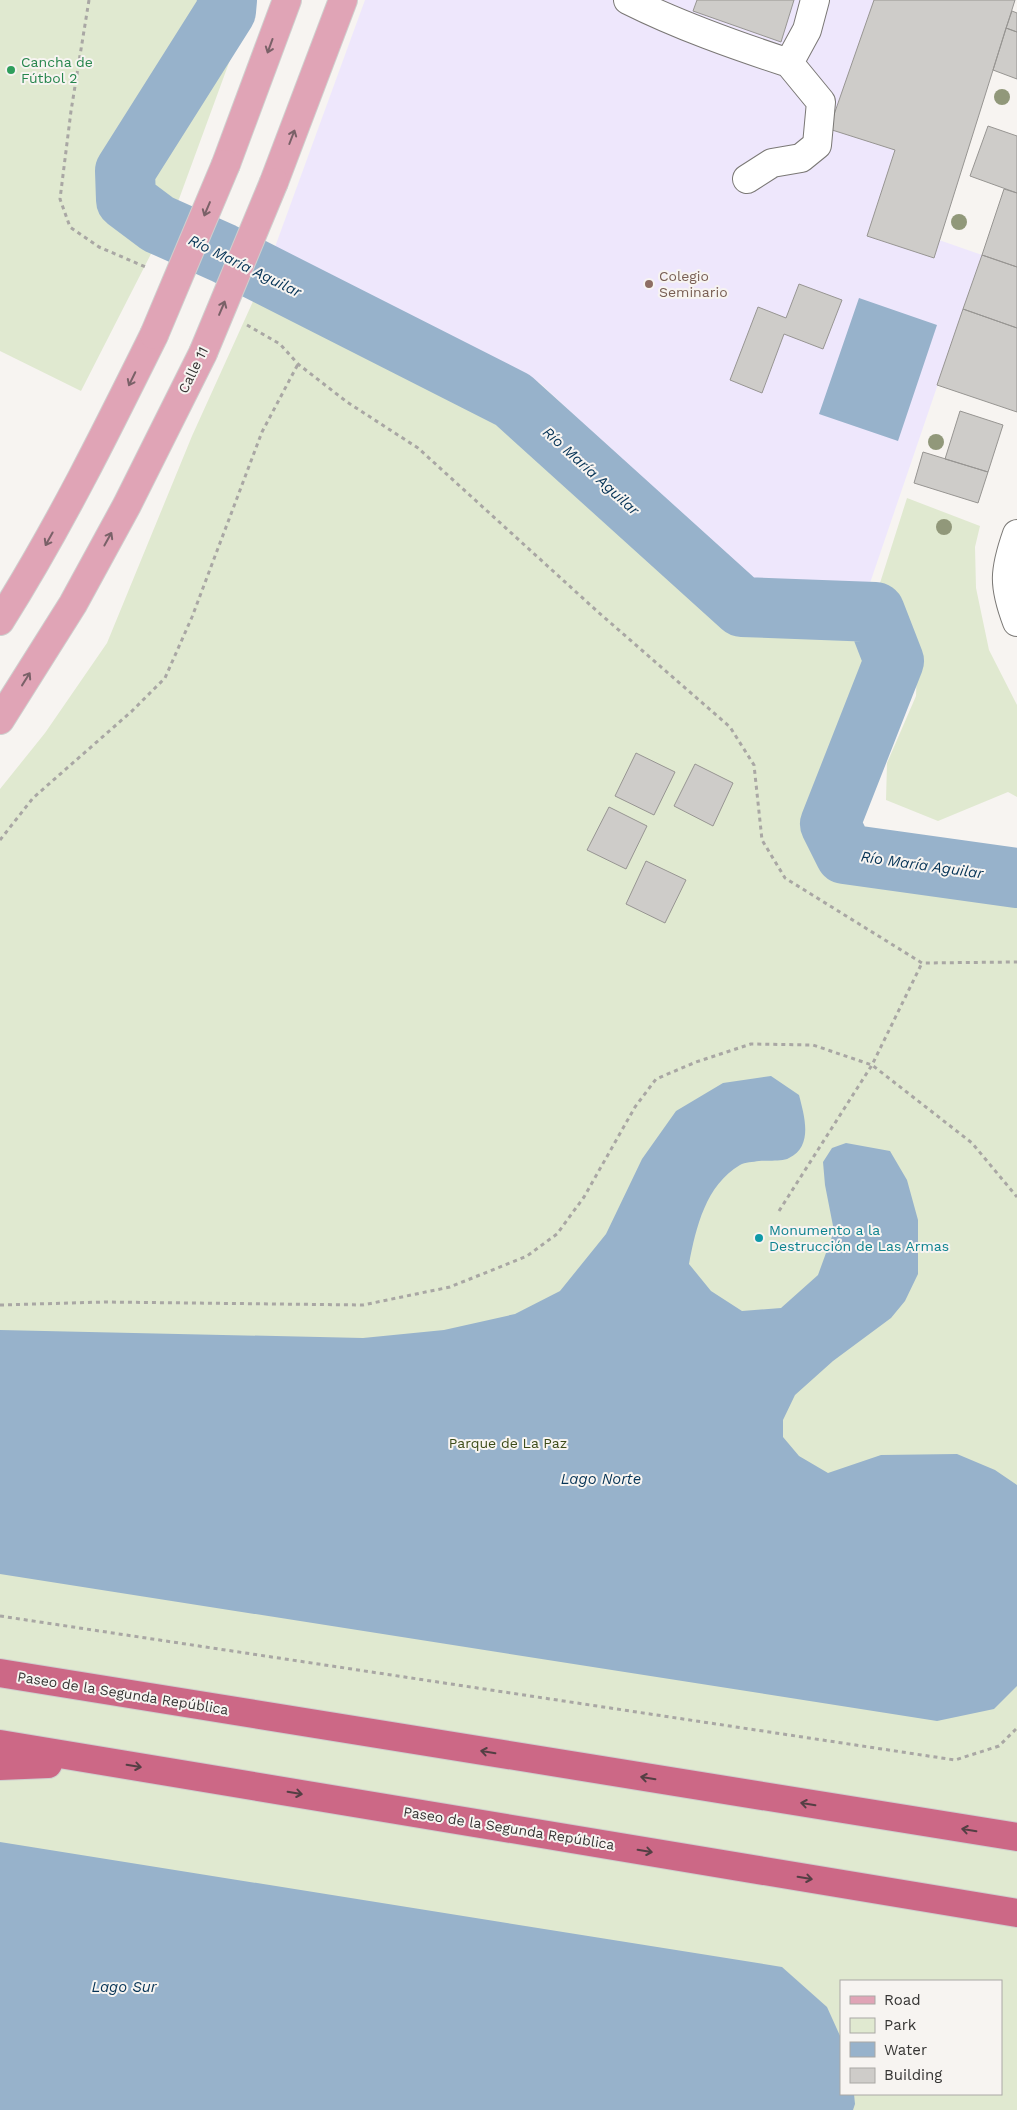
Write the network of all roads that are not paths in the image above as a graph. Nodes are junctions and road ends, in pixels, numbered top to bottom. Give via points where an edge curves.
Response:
1 (287, 0) edge
2 (343, 0) edge
3 (628, 0) edge
4 (815, 0) edge
5 (789, 63) junction
6 (747, 179) dead end
7 (1017, 534) edge
8 (1015, 615) edge
9 (0, 621) edge
10 (0, 720) edge
11 (0, 1666) edge
12 (0, 1673) edge
13 (41, 1680) junction
14 (0, 1744) edge
15 (104, 1761) junction
16 (0, 1766) edge
17 (1017, 1838) edge
18 (1017, 1913) edge

1 -> 9 main road, bridge via 226,164 154,335 82,481
10 -> 2 main road, Calle 11, bridge via 78,596 203,353 274,182
3 - 5 street via 665,19
4 - 5 street via 807,30
5 - 6 street via 821,102 818,146 800,158 772,163
7 - 8 street via 1007,563 1006,582
11 - 13 highway
12 - 13 highway, Paseo de la Segunda República
17 -> 13 highway, Paseo de la Segunda República
14 - 15 highway, Paseo de la Segunda República
15 - 16 highway
15 -> 18 highway, Paseo de la Segunda República

